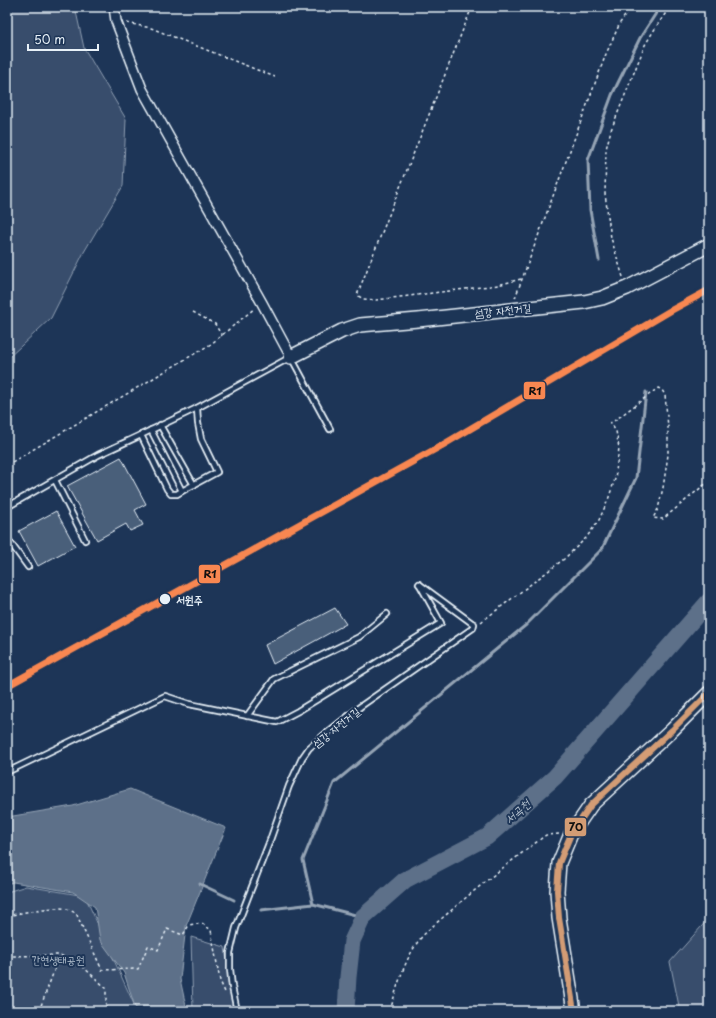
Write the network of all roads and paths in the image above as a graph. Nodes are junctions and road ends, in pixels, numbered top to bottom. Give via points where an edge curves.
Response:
1 (114, 7) edge
2 (472, 7) edge
3 (632, 7) edge
4 (670, 7) edge
5 (116, 21) junction
6 (275, 77) dead end
7 (709, 245) edge
8 (522, 279) junction
9 (627, 288) junction
10 (262, 303) junction
11 (518, 309) junction
12 (193, 312) dead end
13 (222, 336) junction
14 (291, 357) junction
15 (197, 408) junction
16 (160, 425) junction
17 (330, 429) dead end
18 (151, 430) junction
19 (141, 434) junction
20 (7, 465) edge
21 (55, 480) junction
22 (709, 481) edge
23 (194, 485) junction
24 (182, 491) junction
25 (7, 507) edge
26 (7, 538) edge
27 (85, 540) dead end
28 (28, 567) dead end
29 (387, 614) dead end
30 (473, 628) junction
31 (709, 693) edge
32 (247, 716) junction
33 (7, 772) edge
34 (571, 834) junction
35 (7, 916) edge
36 (7, 955) edge
37 (60, 955) junction
38 (233, 994) junction
39 (39, 1011) edge
40 (106, 1011) edge
41 (237, 1011) edge
42 (390, 1011) edge
43 (574, 1011) edge

1 - 5 street
2 - 8 path via 357,295 363,299 376,300 498,285
3 - 8 path via 620,23 606,54
4 - 9 path via 645,45 606,149 605,194 611,238
5 - 6 path via 151,28
5 - 10 street via 142,89
7 - 9 street, 섬강 자전거길
8 - 11 path via 515,297
9 - 11 street, 섬강 자전거길 via 584,302
10 - 13 path
10 - 14 street
11 - 14 street, 섬강 자전거길 via 360,325 336,333
12 - 13 path via 215,324
13 - 20 path
14 - 15 lane
14 - 17 lane
15 - 16 lane
15 - 23 lane via 201,439 217,472
16 - 18 lane
16 - 23 lane
18 - 19 lane
18 - 24 lane
19 - 21 lane
19 - 24 lane via 169,492 174,494
21 - 25 lane
21 - 27 lane
22 - 30 path via 663,519 653,518 658,509 668,455 665,395 658,388 610,423 616,431 619,448 615,479 599,520 586,538 564,559
23 - 24 lane
26 - 28 lane
29 - 32 lane via 359,637 274,679
30 - 32 lane via 474,624 419,584 441,623 277,722
30 - 38 lane, 섬강 자전거길 via 361,706 309,748 302,758 236,928 230,953
31 - 34 street via 591,805
32 - 33 lane via 189,704 165,696
34 - 42 path via 546,835 427,932 418,942 401,974
34 - 43 street via 559,863 558,891 559,918
35 - 38 path via 57,907 76,913 102,970 138,969 148,946 158,950 167,929 183,935 189,926 202,923 211,930 220,981 227,996
36 - 37 path
37 - 39 path
37 - 40 path via 82,966 106,988
38 - 41 lane, 섬강 자전거길

